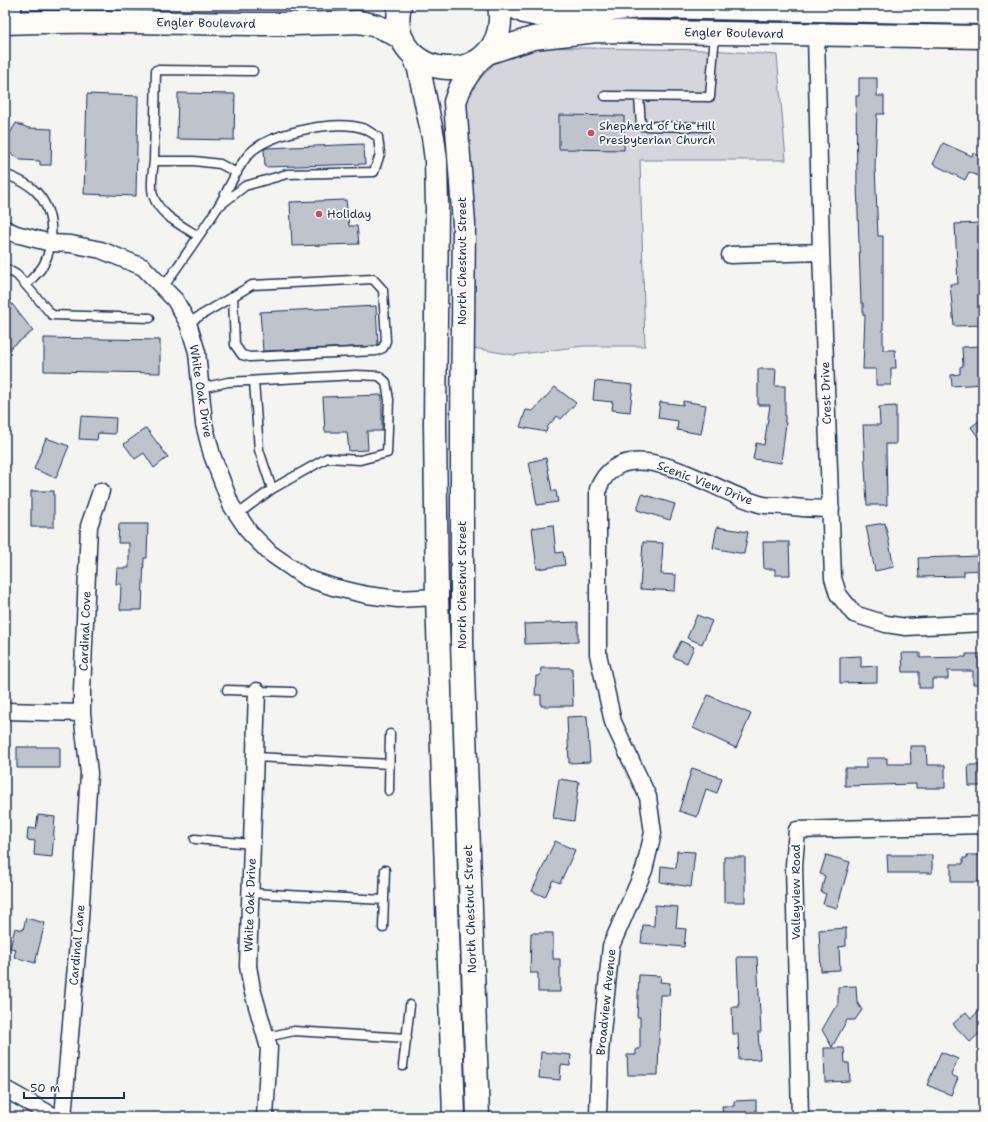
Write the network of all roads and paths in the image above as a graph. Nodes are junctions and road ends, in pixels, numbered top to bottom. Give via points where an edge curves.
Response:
1 (5, 5) edge
2 (11, 5) edge
3 (400, 5) edge
4 (499, 5) edge
5 (510, 5) edge
6 (983, 13) edge
7 (816, 20) edge
8 (5, 23) edge
9 (716, 33) junction
10 (983, 37) edge
11 (408, 48) junction
12 (483, 56) junction
13 (253, 71) dead end
14 (605, 96) dead end
15 (640, 97) junction
16 (707, 127) dead end
17 (154, 161) junction
18 (237, 173) junction
19 (5, 174) edge
20 (218, 207) junction
21 (5, 229) edge
22 (198, 236) junction
23 (51, 243) junction
24 (821, 252) junction
25 (730, 255) dead end
26 (5, 268) edge
27 (26, 285) junction
28 (163, 288) junction
29 (233, 297) junction
30 (150, 318) dead end
31 (188, 323) junction
32 (254, 381) junction
33 (201, 388) junction
34 (272, 489) junction
35 (102, 491) dead end
36 (831, 509) junction
37 (238, 514) junction
38 (436, 597) junction
39 (598, 616) joint
40 (983, 623) edge
41 (227, 690) dead end
42 (257, 691) junction
43 (292, 692) dead end
44 (5, 711) edge
45 (82, 713) junction
46 (390, 734) dead end
47 (256, 757) junction
48 (389, 764) junction
49 (89, 772) joint
50 (389, 791) dead end
51 (983, 825) edge
52 (195, 839) dead end
53 (252, 844) junction
54 (385, 870) dead end
55 (250, 893) junction
56 (384, 900) junction
57 (383, 928) dead end
58 (410, 1005) dead end
59 (267, 1036) junction
60 (406, 1038) junction
61 (403, 1066) dead end
62 (5, 1089) edge
63 (55, 1117) edge
64 (63, 1117) edge
65 (266, 1117) edge
66 (454, 1117) edge
67 (478, 1117) edge
68 (598, 1117) edge
69 (800, 1117) edge

1 - 2 main road
3 - 11 main road, North Chestnut Street via 398,21
4 - 12 main road, North Chestnut Street via 501,15 498,36
5 - 7 main road, Engler Boulevard via 538,15 643,7
6 - 7 main road, Engler Boulevard
7 - 9 main road, Engler Boulevard
7 - 10 main road, Engler Boulevard
7 - 24 street, Crest Drive
8 - 11 main road, Engler Boulevard via 357,22 371,23 387,29
9 - 12 main road, Engler Boulevard via 597,31 552,35 533,38
9 - 15 lane via 710,96
11 - 12 main road, Engler Boulevard via 431,66 451,70 466,66
11 - 38 main road, North Chestnut Street via 419,69 436,160
12 - 67 main road, North Chestnut Street via 468,72 455,102 464,224 462,643
13 - 17 lane via 156,70
14 - 15 lane
15 - 16 lane via 641,126
17 - 18 lane via 220,164
17 - 22 lane via 153,194 157,205 169,218
18 - 20 lane
18 - 20 lane via 253,150 279,137 311,127 340,126 364,129 378,137 380,154 374,172 287,174 245,186
19 - 23 lane via 32,188 45,201 51,223
20 - 22 lane
21 - 23 street, White Oak Drive
22 - 28 lane
23 - 27 lane via 44,265
23 - 28 street, White Oak Drive via 102,250 143,267
24 - 25 street
24 - 36 street, Crest Drive
26 - 27 lane via 17,275
27 - 30 lane via 52,315
28 - 31 street, White Oak Drive via 175,300
29 - 29 lane via 252,285 373,279 383,290 386,341 383,348 376,351 250,357 242,354 235,345
29 - 31 lane
31 - 33 street, White Oak Drive via 197,352
32 - 33 lane via 228,382
32 - 34 lane via 259,450
32 - 34 lane via 356,375 379,376 386,382 389,400 387,453 360,460 328,458
33 - 37 street, White Oak Drive via 204,424 212,455 231,505
34 - 37 lane
35 - 45 street, Cardinal Cove via 89,526
36 - 39 street, Scenic View Drive via 763,505 659,463 627,463 612,469 603,478 598,490
36 - 40 street, Crest Drive via 833,578 838,594 854,614 906,627
37 - 38 street, White Oak Drive via 250,533 270,553 306,578 367,595 398,599
38 - 66 main road, North Chestnut Street
39 - 68 street, Broadview Avenue via 598,654 613,722 648,796 653,833 644,870 611,946 600,1052
41 - 42 lane
42 - 43 lane
42 - 47 street, White Oak Drive
44 - 45 street
45 - 49 street, Cardinal Cove
46 - 48 lane
47 - 48 lane
47 - 53 street, White Oak Drive
48 - 50 lane
49 - 64 street, Cardinal Lane via 80,919
51 - 69 street, Valleyview Road via 797,830 794,865
52 - 53 lane
53 - 55 street, White Oak Drive
54 - 56 lane
55 - 56 lane
55 - 59 street, White Oak Drive via 248,966 252,989
56 - 57 lane
58 - 60 lane
59 - 60 lane via 294,1031
59 - 65 street, White Oak Drive via 270,1061
60 - 61 lane
62 - 63 street

